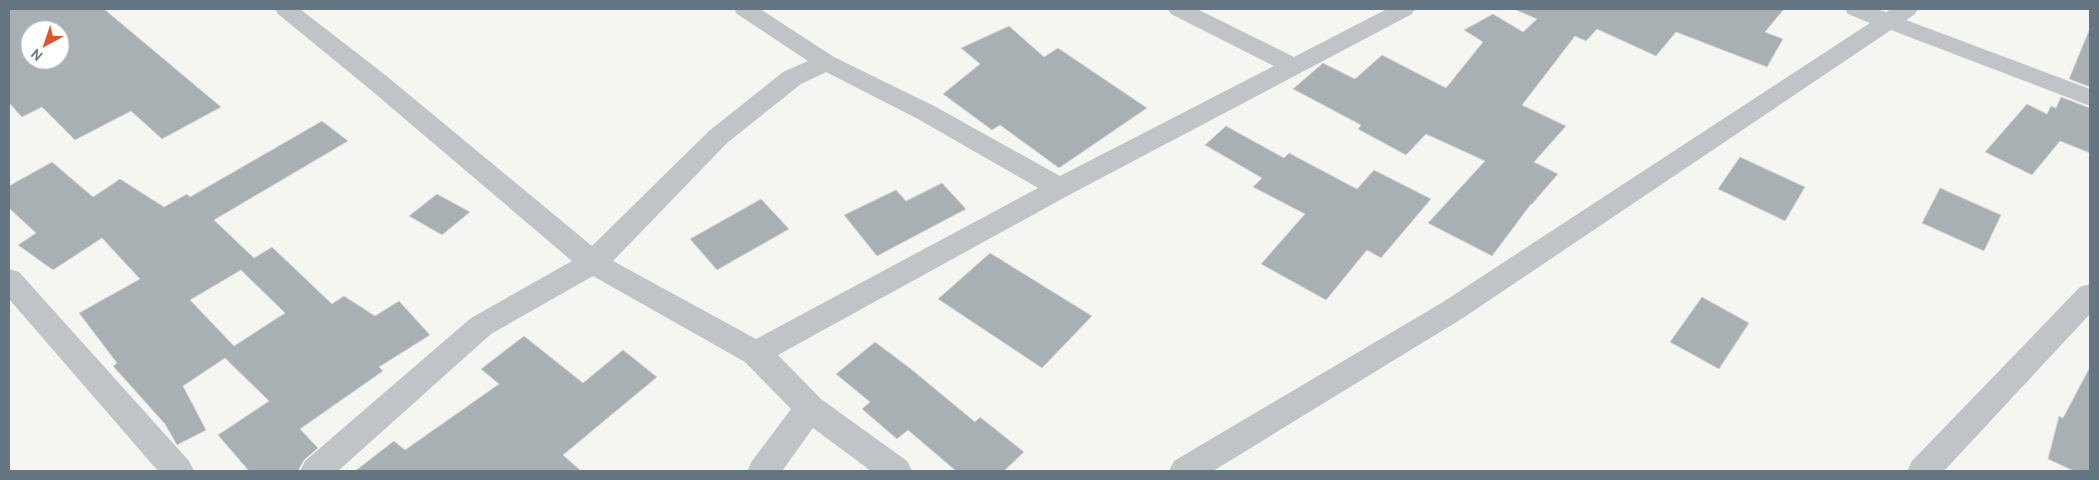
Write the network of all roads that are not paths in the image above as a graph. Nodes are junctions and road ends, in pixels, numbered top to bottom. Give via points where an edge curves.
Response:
1 (286, 9) edge
2 (745, 9) edge
3 (1180, 9) edge
4 (1404, 9) edge
5 (1856, 9) edge
6 (1898, 15) edge
7 (826, 62) junction
8 (1293, 66) junction
9 (2090, 98) edge
10 (1060, 188) junction
11 (593, 264) junction
12 (9, 280) edge
13 (2090, 295) edge
14 (756, 353) junction
15 (810, 408) junction
16 (178, 471) edge
17 (316, 471) edge
18 (763, 471) edge
19 (896, 471) edge
20 (1184, 471) edge
21 (1923, 471) edge

1 - 11 street via 376,80
2 - 7 street
3 - 8 street
4 - 8 street
5 - 6 street
6 - 9 street
6 - 20 street via 1453,310
7 - 10 street via 927,113
7 - 11 street via 792,78 718,137
8 - 10 street
10 - 14 street
11 - 14 street
11 - 17 street via 480,326
12 - 16 street
13 - 21 street
14 - 15 street
15 - 18 street
15 - 19 street

